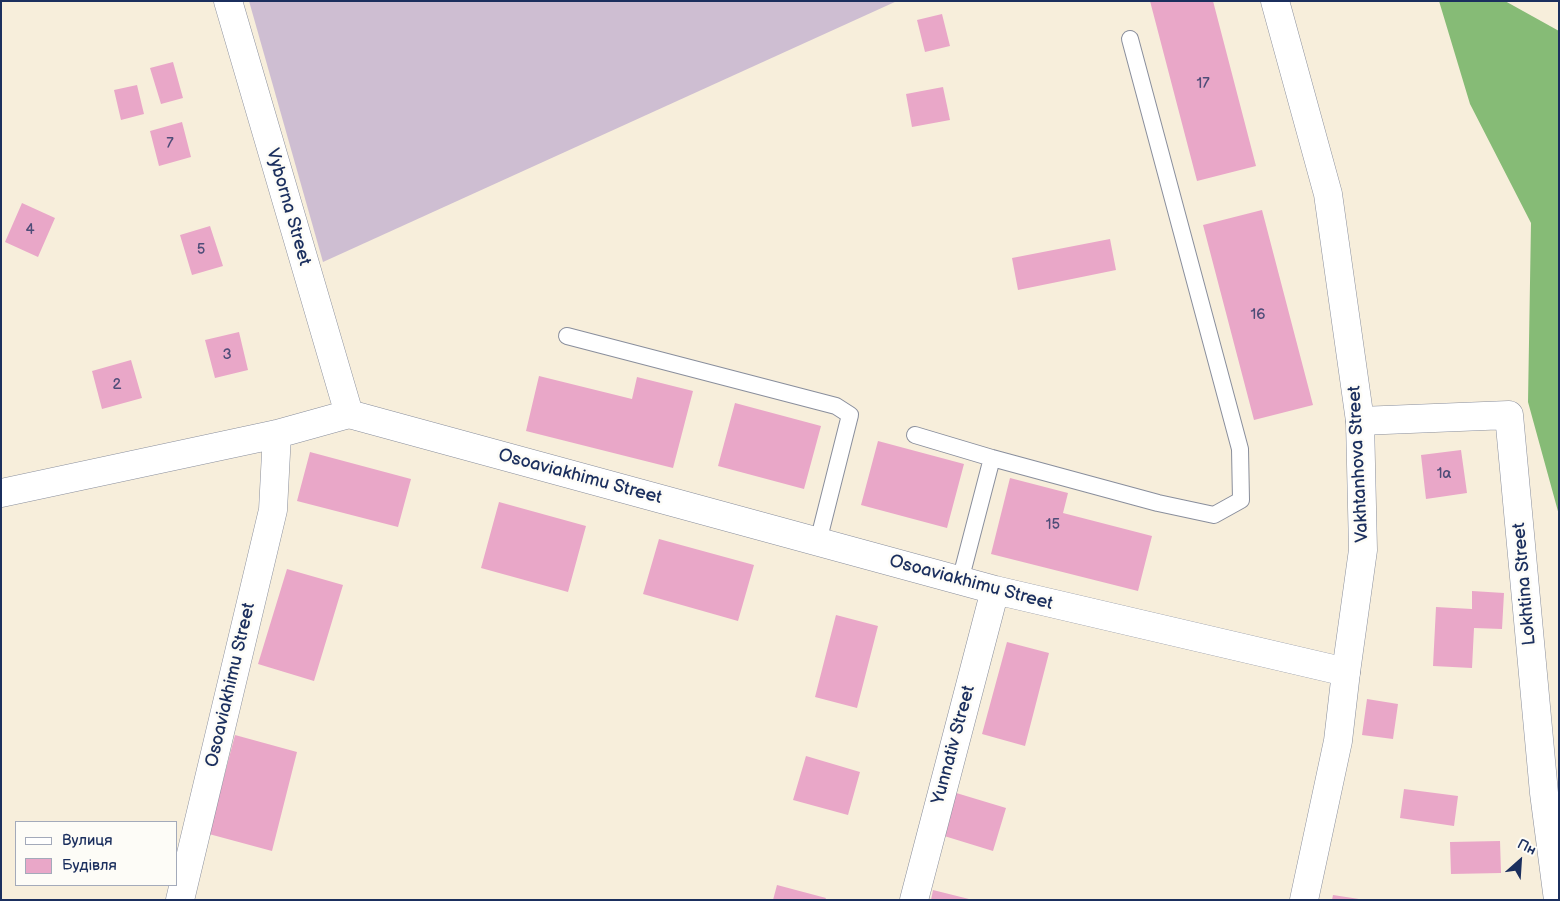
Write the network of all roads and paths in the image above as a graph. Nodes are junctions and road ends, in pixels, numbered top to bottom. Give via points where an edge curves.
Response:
1 (228, 1) edge
2 (1275, 1) edge
3 (1130, 39) dead end
4 (567, 336) dead end
5 (349, 414) junction
6 (1360, 421) junction
7 (277, 434) junction
8 (915, 435) dead end
9 (992, 458) junction
10 (1, 493) edge
11 (818, 542) junction
12 (960, 581) junction
13 (994, 590) junction
14 (1346, 672) junction
15 (180, 900) edge
16 (914, 900) edge
17 (1304, 900) edge
18 (1558, 900) edge

1 - 5 street, Vyborna Street
2 - 6 street, Vakhtanhova Street via 1328,194
3 - 9 lane via 1240,449 1241,500 1214,514 1158,503
4 - 11 lane via 836,406 850,415
5 - 7 street
5 - 11 street, Osoaviakhimu Street
6 - 14 street, Vakhtanhova Street via 1363,550
6 - 18 street, Lokhtina Street via 1509,415 1544,793
7 - 10 street
7 - 15 street, Osoaviakhimu Street via 273,510
8 - 9 lane
9 - 12 lane
11 - 12 street, Osoaviakhimu Street
12 - 13 street, Osoaviakhimu Street
13 - 14 street, Osoaviakhimu Street
13 - 16 street, Yunnativ Street
14 - 17 street, Vakhtanhova Street via 1338,741

